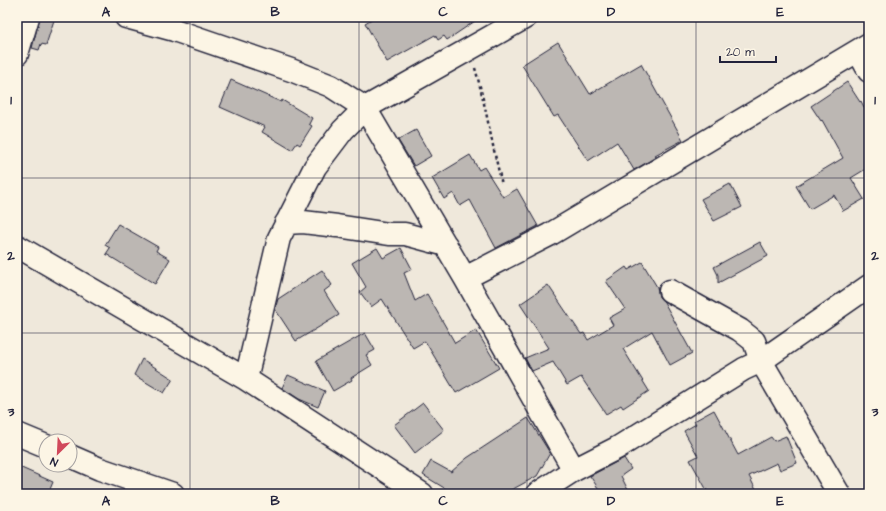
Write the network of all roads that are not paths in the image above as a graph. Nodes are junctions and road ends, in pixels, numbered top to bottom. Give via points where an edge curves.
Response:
1 (28, 17) edge
2 (126, 17) edge
3 (522, 18) edge
4 (177, 23) edge
5 (863, 47) edge
6 (17, 54) edge
7 (869, 71) edge
8 (365, 108) junction
9 (286, 223) junction
10 (446, 245) junction
11 (17, 246) edge
12 (465, 278) junction
13 (869, 286) edge
14 (670, 291) dead end
15 (762, 361) junction
16 (246, 379) junction
17 (17, 434) edge
18 (38, 443) edge
19 (78, 459) edge
20 (574, 470) junction
21 (173, 494) edge
22 (422, 494) edge
23 (537, 494) edge
24 (839, 494) edge

1 - 6 street
2 - 4 street
3 - 8 street
4 - 8 street via 331,86
5 - 7 street
5 - 12 street via 549,235
8 - 9 street via 343,130 315,167
8 - 10 street
9 - 10 street via 303,222 405,234
9 - 16 street via 279,238
10 - 12 street
11 - 16 street
12 - 20 street
13 - 15 street
14 - 15 street via 740,330 754,341
15 - 20 street via 738,373 617,448
15 - 24 street
16 - 22 street
17 - 18 street
19 - 21 street
20 - 23 street

